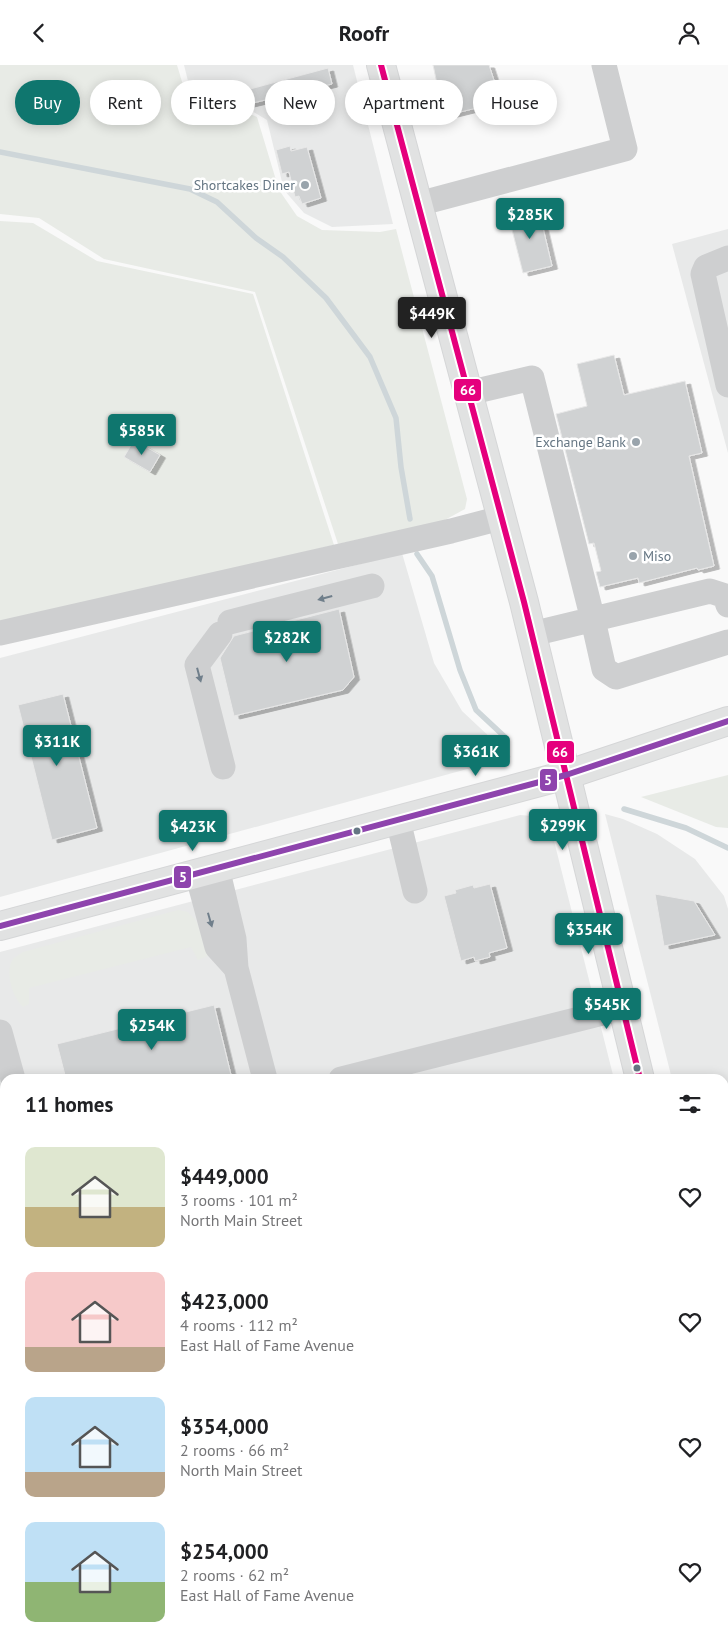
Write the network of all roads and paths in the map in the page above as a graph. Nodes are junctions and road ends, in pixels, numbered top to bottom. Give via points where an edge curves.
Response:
1 (381, 65) edge
2 (604, 65) edge
3 (418, 204) junction
4 (728, 258) edge
5 (728, 385) edge
6 (468, 393) junction
7 (501, 518) junction
8 (372, 586) dead end
9 (728, 605) edge
10 (593, 619) junction
11 (0, 633) edge
12 (532, 634) junction
13 (728, 642) edge
14 (728, 721) edge
15 (223, 767) dead end
16 (566, 775) junction
17 (398, 820) junction
18 (207, 871) junction
19 (415, 891) dead end
20 (0, 926) edge
21 (623, 1008) junction
22 (0, 1032) edge
23 (12, 1074) edge
24 (264, 1074) edge
25 (361, 1074) edge
26 (639, 1074) edge

1 - 3 main road
2 - 3 street via 625,149
3 - 6 main road
4 - 5 street via 706,267 703,275
6 - 7 main road
6 - 10 street via 532,378
7 - 11 street
7 - 12 main road
8 -> 15 street via 225,628 196,665
9 - 10 street via 725,596 710,591
10 - 12 street
10 - 13 street via 604,669 616,677
12 - 16 main road
14 - 16 main road
16 - 17 main road
16 - 21 main road
17 - 18 main road
17 - 19 street
18 - 20 main road
18 - 24 street via 234,939 236,968
21 - 25 street
21 - 26 main road
22 - 23 street

